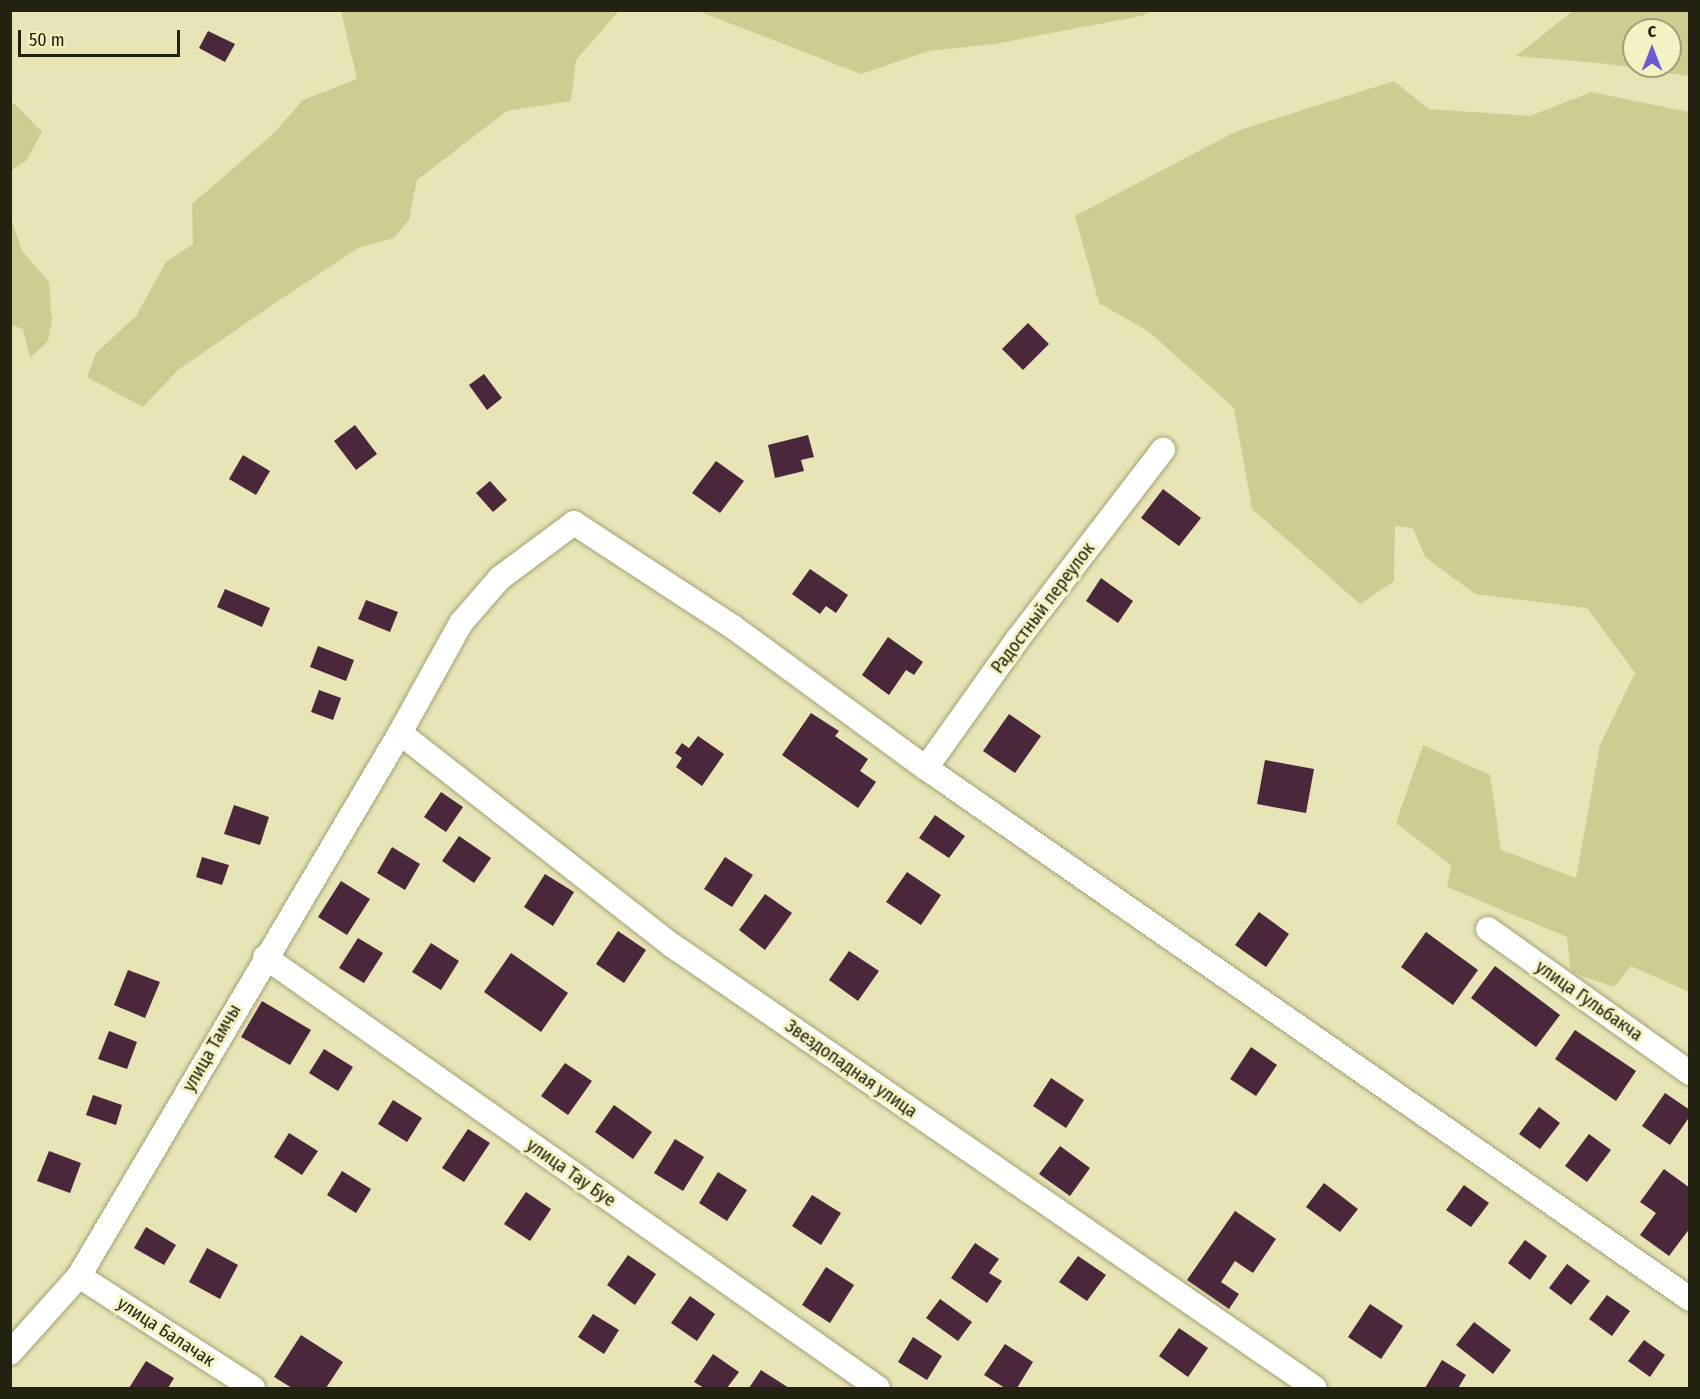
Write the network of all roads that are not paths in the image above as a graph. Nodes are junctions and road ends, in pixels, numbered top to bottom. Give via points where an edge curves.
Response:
1 (1163, 450) dead end
2 (400, 733) junction
3 (926, 768) junction
4 (1488, 929) dead end
5 (265, 957) junction
6 (1689, 1073) edge
7 (79, 1276) junction
8 (1689, 1299) edge
9 (10, 1353) edge
10 (253, 1389) edge
11 (878, 1389) edge
12 (1315, 1389) edge

1 - 3 street, Радостный переулок via 1017,640
2 - 3 street, улица Тамчы via 461,623 500,578 574,523 733,627
2 - 5 street, улица Тамчы
2 - 12 street, Звездопадная улица via 674,946
3 - 8 street
4 - 6 street, улица Гульбакча
5 - 7 street, улица Тамчы
5 - 11 street, улица Тау Буе
7 - 9 street, улица Тамчы
7 - 10 street, улица Балачак

